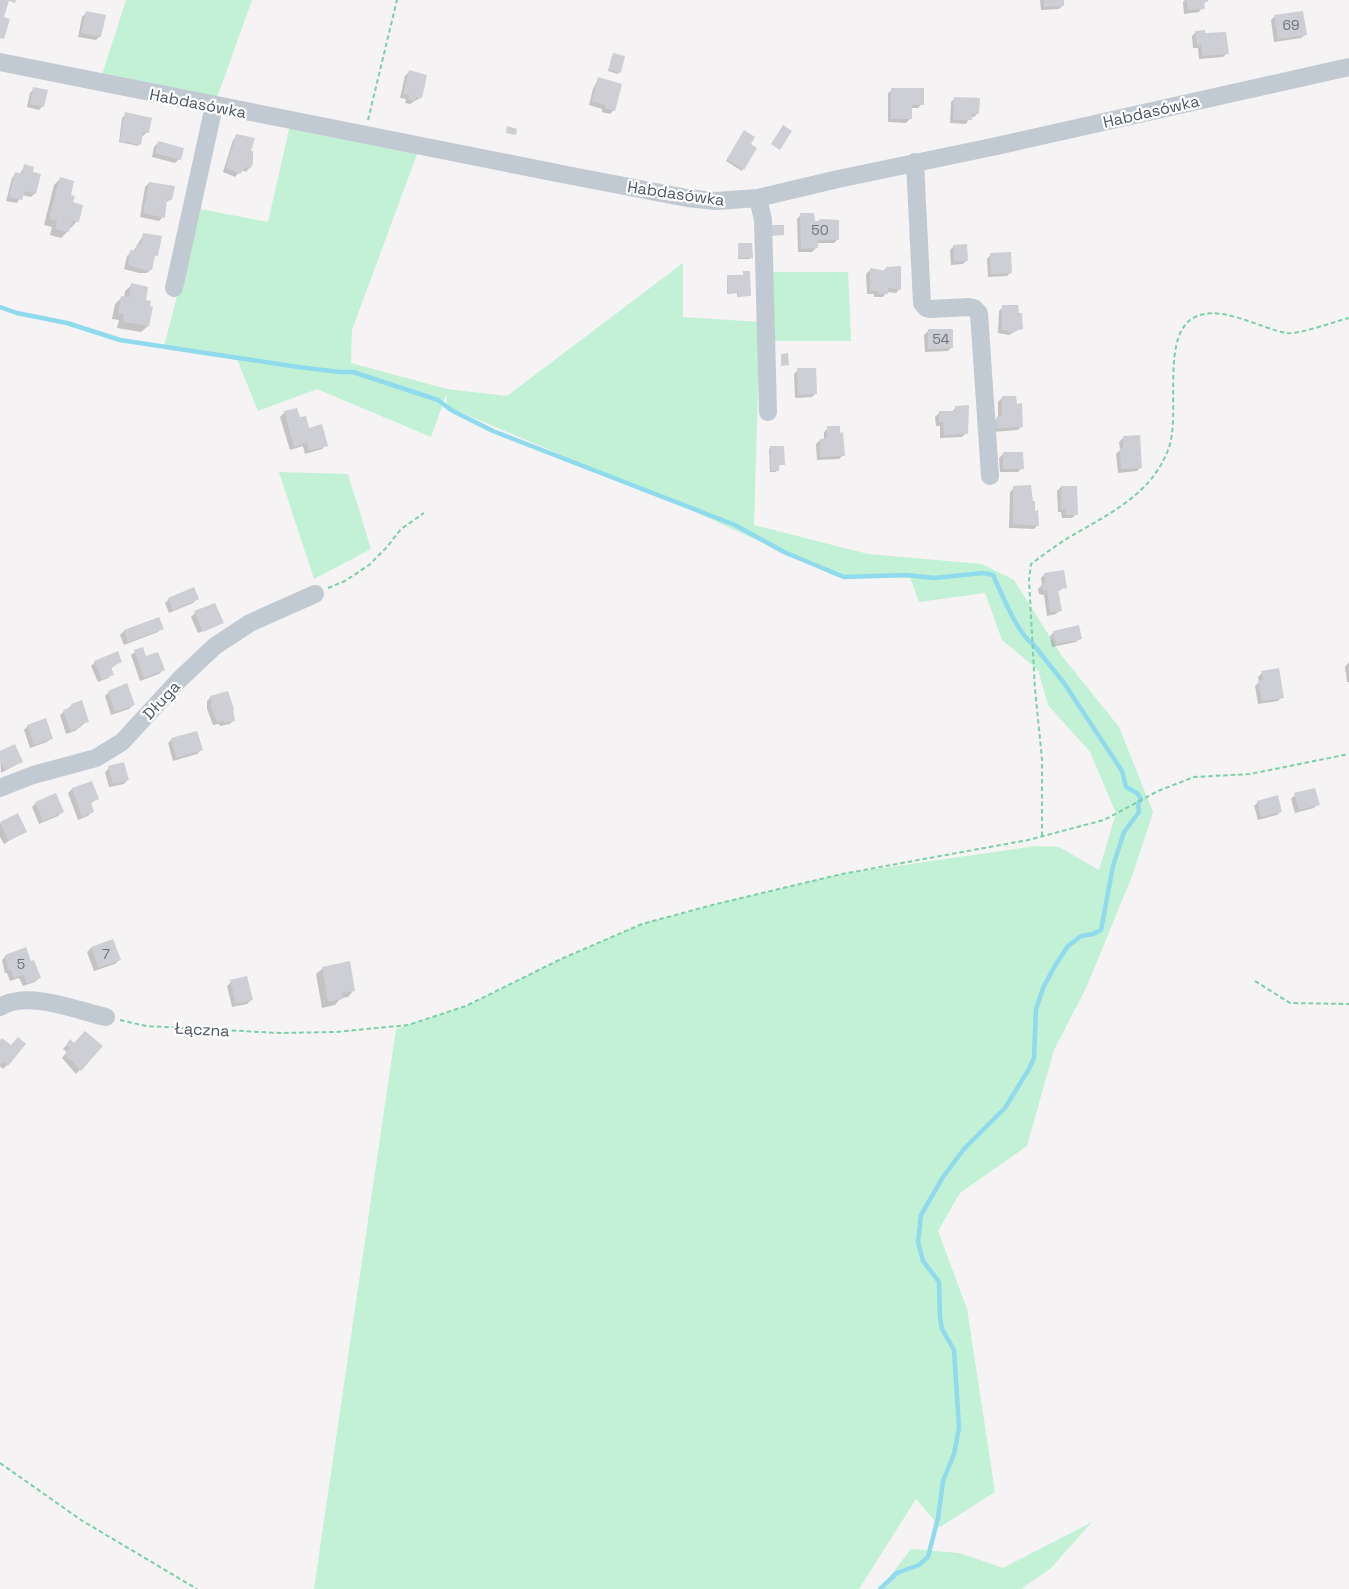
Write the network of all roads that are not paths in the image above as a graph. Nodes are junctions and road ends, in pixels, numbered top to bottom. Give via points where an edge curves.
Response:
1 (0, 62) edge
2 (1349, 67) edge
3 (214, 106) junction
4 (915, 162) junction
5 (758, 198) junction
6 (174, 288) dead end
7 (768, 412) dead end
8 (990, 476) dead end
9 (315, 594) road end
10 (0, 789) edge
11 (0, 1006) edge
12 (105, 1017) road end

1 - 3 street, Habdasówka
2 - 4 street, Habdasówka
3 - 5 street, Habdasówka via 687,198
3 - 6 street
4 - 5 street, Habdasówka
4 - 8 street via 922,303 930,309 969,307 979,313
5 - 7 street via 763,220
9 - 10 street, Długa via 250,623 215,646 122,742 96,758 33,775
11 - 12 street via 33,999

